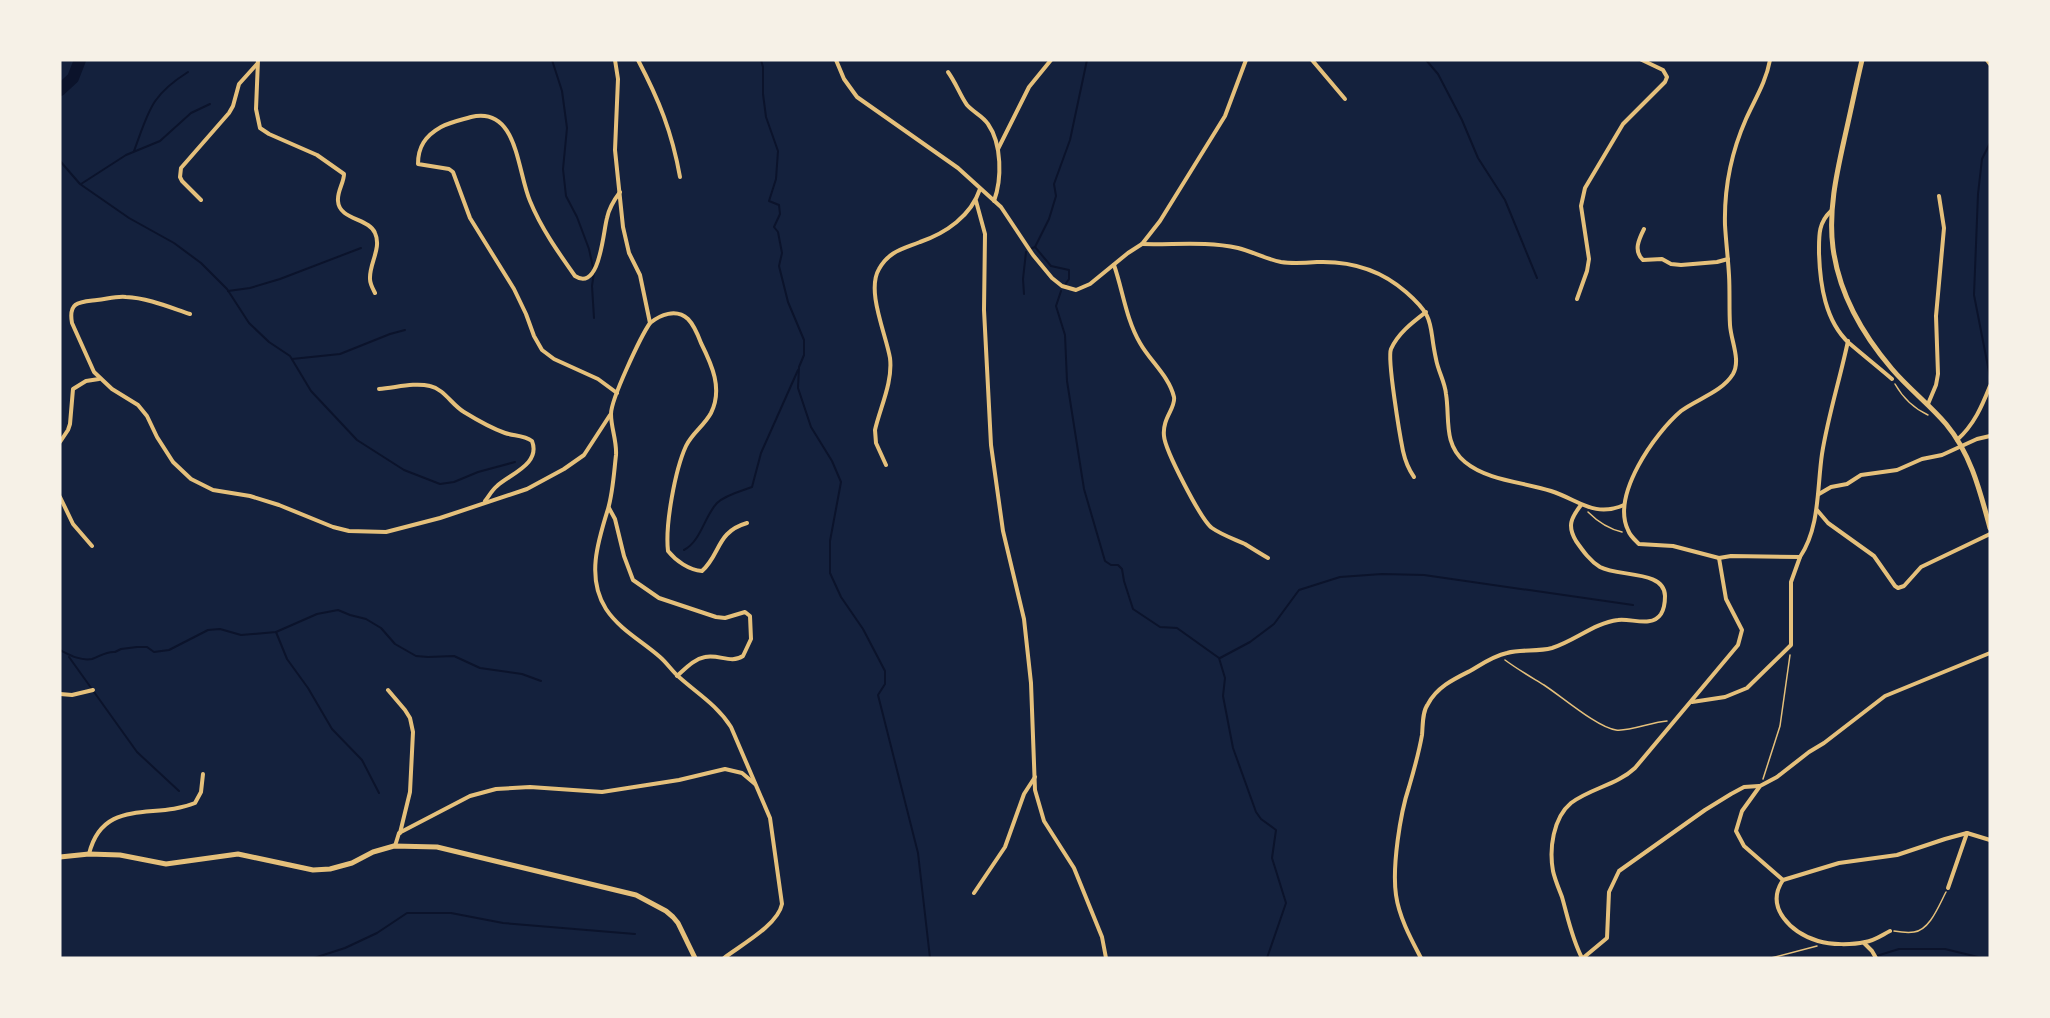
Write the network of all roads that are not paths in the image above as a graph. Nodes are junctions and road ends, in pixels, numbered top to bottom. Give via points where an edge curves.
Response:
1 (615, 60) edge
2 (638, 60) edge
3 (836, 60) edge
4 (1052, 60) edge
5 (1246, 60) edge
6 (1312, 60) edge
7 (1642, 60) edge
8 (1770, 60) edge
9 (1862, 60) edge
10 (1987, 60) edge
11 (258, 62) edge
12 (1990, 64) edge
13 (948, 72) dead end
14 (1345, 99) dead end
15 (998, 150) junction
16 (680, 177) dead end
17 (980, 189) junction
18 (620, 191) junction
19 (1939, 196) dead end
20 (201, 200) dead end
21 (976, 201) junction
22 (994, 201) junction
23 (1832, 211) junction
24 (1644, 229) dead end
25 (1142, 244) junction
26 (1728, 259) junction
27 (1114, 265) junction
28 (375, 293) dead end
29 (1577, 299) dead end
30 (1426, 312) junction
31 (190, 314) dead end
32 (650, 323) junction
33 (1848, 341) junction
34 (100, 379) junction
35 (1892, 379) road end
36 (1990, 386) edge
37 (379, 389) dead end
38 (617, 393) junction
39 (1928, 404) junction
40 (611, 415) junction
41 (1990, 436) edge
42 (1957, 440) junction
43 (60, 442) edge
44 (1961, 447) junction
45 (886, 465) dead end
46 (1414, 477) dead end
47 (1819, 494) junction
48 (60, 497) edge
49 (485, 502) junction
50 (1581, 505) junction
51 (1624, 505) junction
52 (609, 508) junction
53 (1817, 510) junction
54 (747, 523) dead end
55 (1990, 528) edge
56 (1990, 534) edge
57 (93, 546) dead end
58 (1800, 557) junction
59 (1268, 558) dead end
60 (1719, 558) junction
61 (1990, 653) edge
62 (677, 676) junction
63 (93, 690) dead end
64 (387, 690) dead end
65 (60, 694) edge
66 (1692, 702) junction
67 (202, 774) dead end
68 (1035, 777) junction
69 (758, 786) junction
70 (1760, 786) junction
71 (399, 833) junction
72 (1967, 833) junction
73 (1990, 840) edge
74 (394, 846) junction
75 (89, 854) junction
76 (60, 858) edge
77 (1782, 880) junction
78 (1948, 888) road end
79 (974, 892) dead end
80 (1890, 931) road end
81 (1864, 943) junction
82 (695, 958) edge
83 (724, 958) edge
84 (1106, 958) edge
85 (1421, 958) edge
86 (1583, 958) edge
87 (1876, 958) edge

1 - 18 street via 615,150
2 - 16 street via 662,107 675,145
3 - 17 street via 857,97 958,168
4 - 15 street via 1029,87
5 - 25 street via 1225,116
6 - 14 street
7 - 29 street via 1663,70 1667,77 1623,124 1585,188 1581,206 1588,259
8 - 26 street via 1731,158 1725,203
9 - 23 street
10 - 12 street
11 - 20 street via 239,84 229,113 181,168 182,181
11 - 28 street via 256,109 262,130 317,155 343,172 339,207 374,231 377,246 370,279
13 - 15 street via 968,106 988,123
15 - 22 street
17 - 21 street
17 - 22 street
18 - 32 street via 623,227 629,253 640,275
18 - 38 street via 608,213 596,267 590,276 581,279 574,276 538,220 509,134 497,119 479,115 441,127 425,140 418,153 418,164 453,172 470,218 514,289 542,350
19 - 39 street via 1944,228 1936,316 1938,374
21 - 45 street via 951,227 888,256 876,275 876,302 891,367 875,430
21 - 68 street via 985,234 984,322 991,445 1003,531 1024,619
22 - 27 street via 1010,218 1033,255 1062,286 1081,289
23 - 33 street via 1820,226 1820,279 1827,307
23 - 39 street via 1833,248 1847,298 1874,346
24 - 26 street via 1637,246 1642,260 1662,259 1681,265
25 - 27 street
25 - 30 street via 1217,245 1283,262 1359,266 1384,276
26 - 51 street via 1734,370 1718,388 1670,422 1649,448
27 - 59 street via 1140,343 1174,399 1165,420 1164,439 1197,510 1213,529
30 - 46 street via 1398,337 1390,353 1403,450
30 - 50 street via 1445,388 1447,423 1460,456 1486,473 1555,492
31 - 34 street via 127,297 78,303 71,312 72,323 88,362
32 - 38 street
32 - 54 street via 673,313 687,319 712,364 716,383 712,411 685,447 668,551 687,566 702,571 729,532
33 - 35 street
33 - 47 street via 1825,439
34 - 43 street via 73,389 70,424
34 - 49 street via 138,405 173,462 191,479 213,490 250,496 333,527 359,532 386,532
36 - 42 street via 1974,420
37 - 49 street via 430,386 461,411 532,441 533,451 527,464 496,486
38 - 40 street
39 - 42 street
40 - 49 street via 584,455 564,469 527,489
40 - 52 street via 616,450
41 - 44 street
42 - 44 street
44 - 47 street via 1897,470 1861,476
44 - 55 street via 1978,483
47 - 53 street
48 - 57 street via 73,524
50 - 51 street via 1600,510
50 - 85 street via 1570,527 1584,553 1608,571 1659,582 1665,596 1660,615 1648,621 1607,622 1550,649 1504,653 1445,684 1434,695 1425,709 1395,869 1399,907
51 - 60 street via 1626,528 1639,544 1673,546
52 - 62 street via 597,547 594,577 599,595 628,633
52 - 62 street via 629,573 641,587 659,598 716,617 745,612 750,616 751,639 743,656 733,660 706,656 692,662
53 - 56 street via 1828,523 1874,556 1899,588 1921,567
53 - 58 street
58 - 60 street
58 - 66 street via 1791,582 1791,645 1747,688 1725,697
60 - 66 street via 1726,599 1742,635
61 - 70 street via 1885,696
62 - 69 street via 724,716
63 - 65 street
64 - 71 street via 410,718 413,732 410,792
66 - 86 street via 1630,774 1580,796 1564,810 1557,823 1554,874
67 - 75 street via 197,801 176,809 114,817 97,833
68 - 79 street via 1024,794 1005,847
68 - 84 street via 1041,814 1074,868 1102,937
69 - 71 street via 742,773 725,770 602,792 496,789 470,796
69 - 83 street via 770,818 782,904 771,923
70 - 77 street via 1742,811 1736,831 1744,846
70 - 86 street via 1744,787 1731,794 1619,871 1609,892 1607,938
71 - 74 street
72 - 73 street
72 - 77 street via 1897,855 1839,863
72 - 78 street
74 - 75 street via 330,870 238,854 166,864 130,856
74 - 82 street via 437,847 636,895 673,917
75 - 76 street
77 - 81 street via 1776,895 1780,914 1792,926 1812,939 1831,944
80 - 81 street
81 - 87 street

